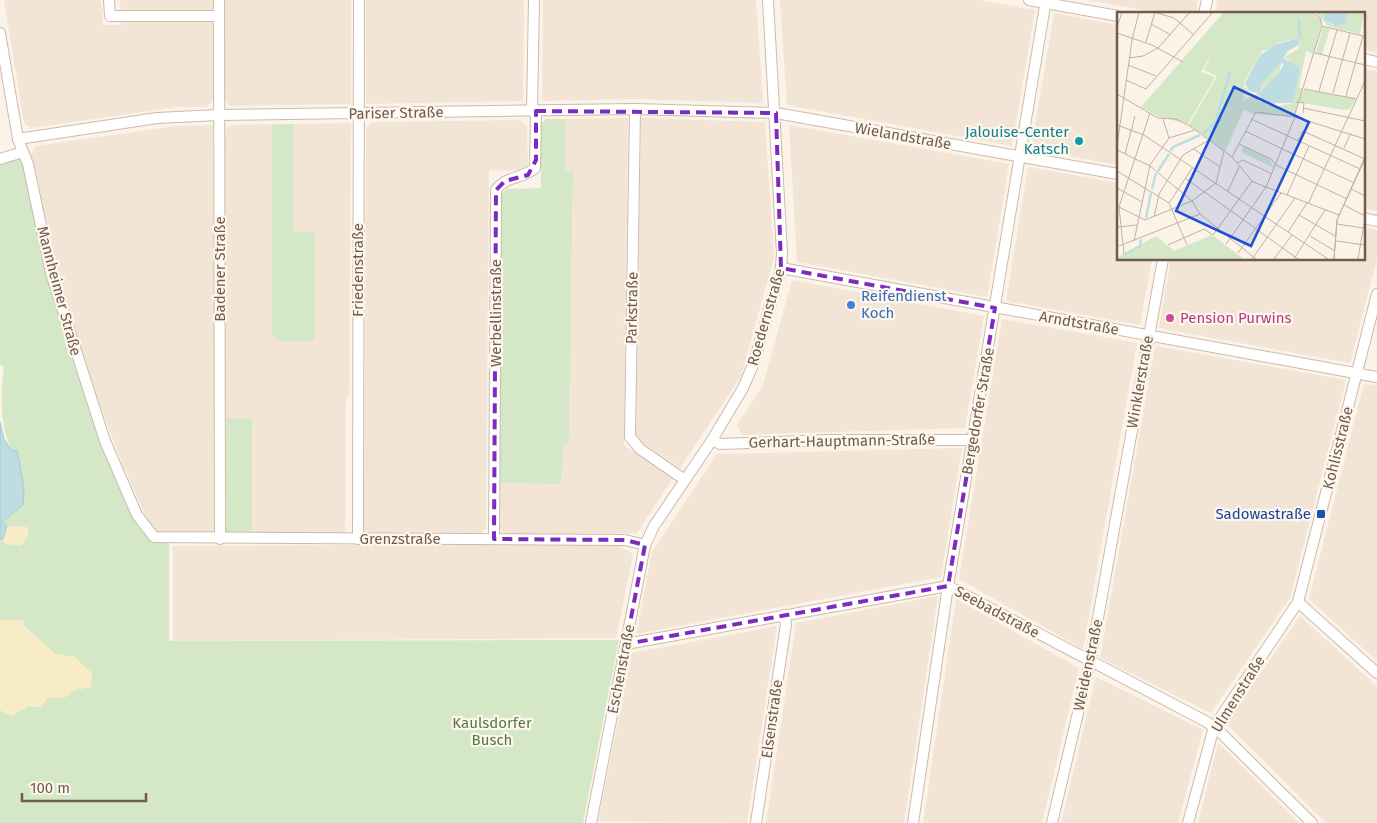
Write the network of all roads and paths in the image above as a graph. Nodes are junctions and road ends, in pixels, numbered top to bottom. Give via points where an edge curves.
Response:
1 (109, 0) edge
2 (219, 0) edge
3 (358, 0) edge
4 (534, 0) edge
5 (768, 0) edge
6 (1029, 0) edge
7 (1046, 2) edge
8 (219, 16) junction
9 (1117, 16) edge
10 (0, 33) edge
11 (1364, 59) edge
12 (1377, 62) edge
13 (635, 109) junction
14 (534, 111) junction
15 (358, 113) junction
16 (776, 113) junction
17 (219, 115) junction
18 (18, 139) junction
19 (22, 152) junction
20 (1019, 156) junction
21 (0, 159) edge
22 (1117, 174) edge
23 (1364, 218) edge
24 (1377, 221) edge
25 (1163, 260) edge
26 (780, 268) junction
27 (1377, 294) edge
28 (995, 308) junction
29 (1148, 336) junction
30 (1357, 373) junction
31 (1377, 377) edge
32 (712, 440) junction
33 (972, 440) junction
34 (685, 480) junction
35 (1118, 505) joint
36 (660, 518) joint
37 (154, 537) joint
38 (220, 539) junction
39 (358, 539) junction
40 (494, 539) junction
41 (645, 545) junction
42 (948, 586) junction
43 (1298, 602) junction
44 (784, 615) junction
45 (626, 644) junction
46 (1090, 662) junction
47 (1377, 673) edge
48 (1214, 727) junction
49 (591, 823) edge
50 (756, 823) edge
51 (913, 823) edge
52 (1052, 823) edge
53 (1188, 823) edge
54 (1312, 823) edge

1 - 8 street via 110,16
2 - 8 street, Badener Straße
3 - 15 street, Friedenstraße
4 - 14 street, Werbellinstraße
5 - 16 street, Roedernstraße
6 - 7 street
7 - 9 street
7 - 20 street, Bergedorfer Straße
8 - 17 street, Badener Straße
10 - 18 street, Mannheimer Straße
11 - 12 street
13 - 14 street, Pariser Straße
13 - 16 street, Pariser Straße
13 - 34 street, Parkstraße via 630,437 640,449
14 - 15 street, Pariser Straße
14 - 40 street, Werbellinstraße via 534,168 528,175 505,181 496,190
15 - 17 street, Pariser Straße
15 - 39 street, Friedenstraße
16 - 20 street, Wielandstraße
16 - 26 street, Roedernstraße
17 - 18 street, Pariser Straße via 157,118
17 - 38 street, Badener Straße
18 - 19 street, Mannheimer Straße
19 - 21 street
19 - 37 street, Mannheimer Straße via 28,164 52,273 104,441 136,515
20 - 22 street, Wielandstraße
20 - 28 street, Bergedorfer Straße
23 - 24 street
25 - 29 street, Winklerstraße
26 - 28 street, Arndtstraße
26 - 32 street, Roedernstraße via 753,365
27 - 30 street, Kohlisstraße
28 - 29 street, Arndtstraße
28 - 33 street, Bergedorfer Straße
29 - 30 street, Arndtstraße
29 - 35 street, Winklerstraße
30 - 31 street, Arndtstraße
30 - 43 street, Kohlisstraße
32 - 33 street, Gerhart-Hauptmann-Straße via 720,444 842,439
32 - 34 street, Roedernstraße
33 - 42 street, Bergedorfer Straße
34 - 36 street, Roedernstraße
35 - 46 street, Weidenstraße
36 - 41 street, Eschenstraße
37 - 38 street, Grenzstraße
38 - 39 street, Grenzstraße
39 - 40 street, Grenzstraße
40 - 41 street, Grenzstraße via 625,540
41 - 45 street, Eschenstraße
42 - 44 street, Seebadstraße
42 - 46 street, Seebadstraße
42 - 51 street, Bergedorfer Straße
43 - 47 street
43 - 48 street, Ulmenstraße
44 - 45 street, Seebadstraße
44 - 50 street, Elsenstraße via 786,624
45 - 49 street, Eschenstraße
46 - 48 street, Seebadstraße
46 - 52 street, Weidenstraße
48 - 53 street, Ulmenstraße
48 - 54 street, Seebadstraße

